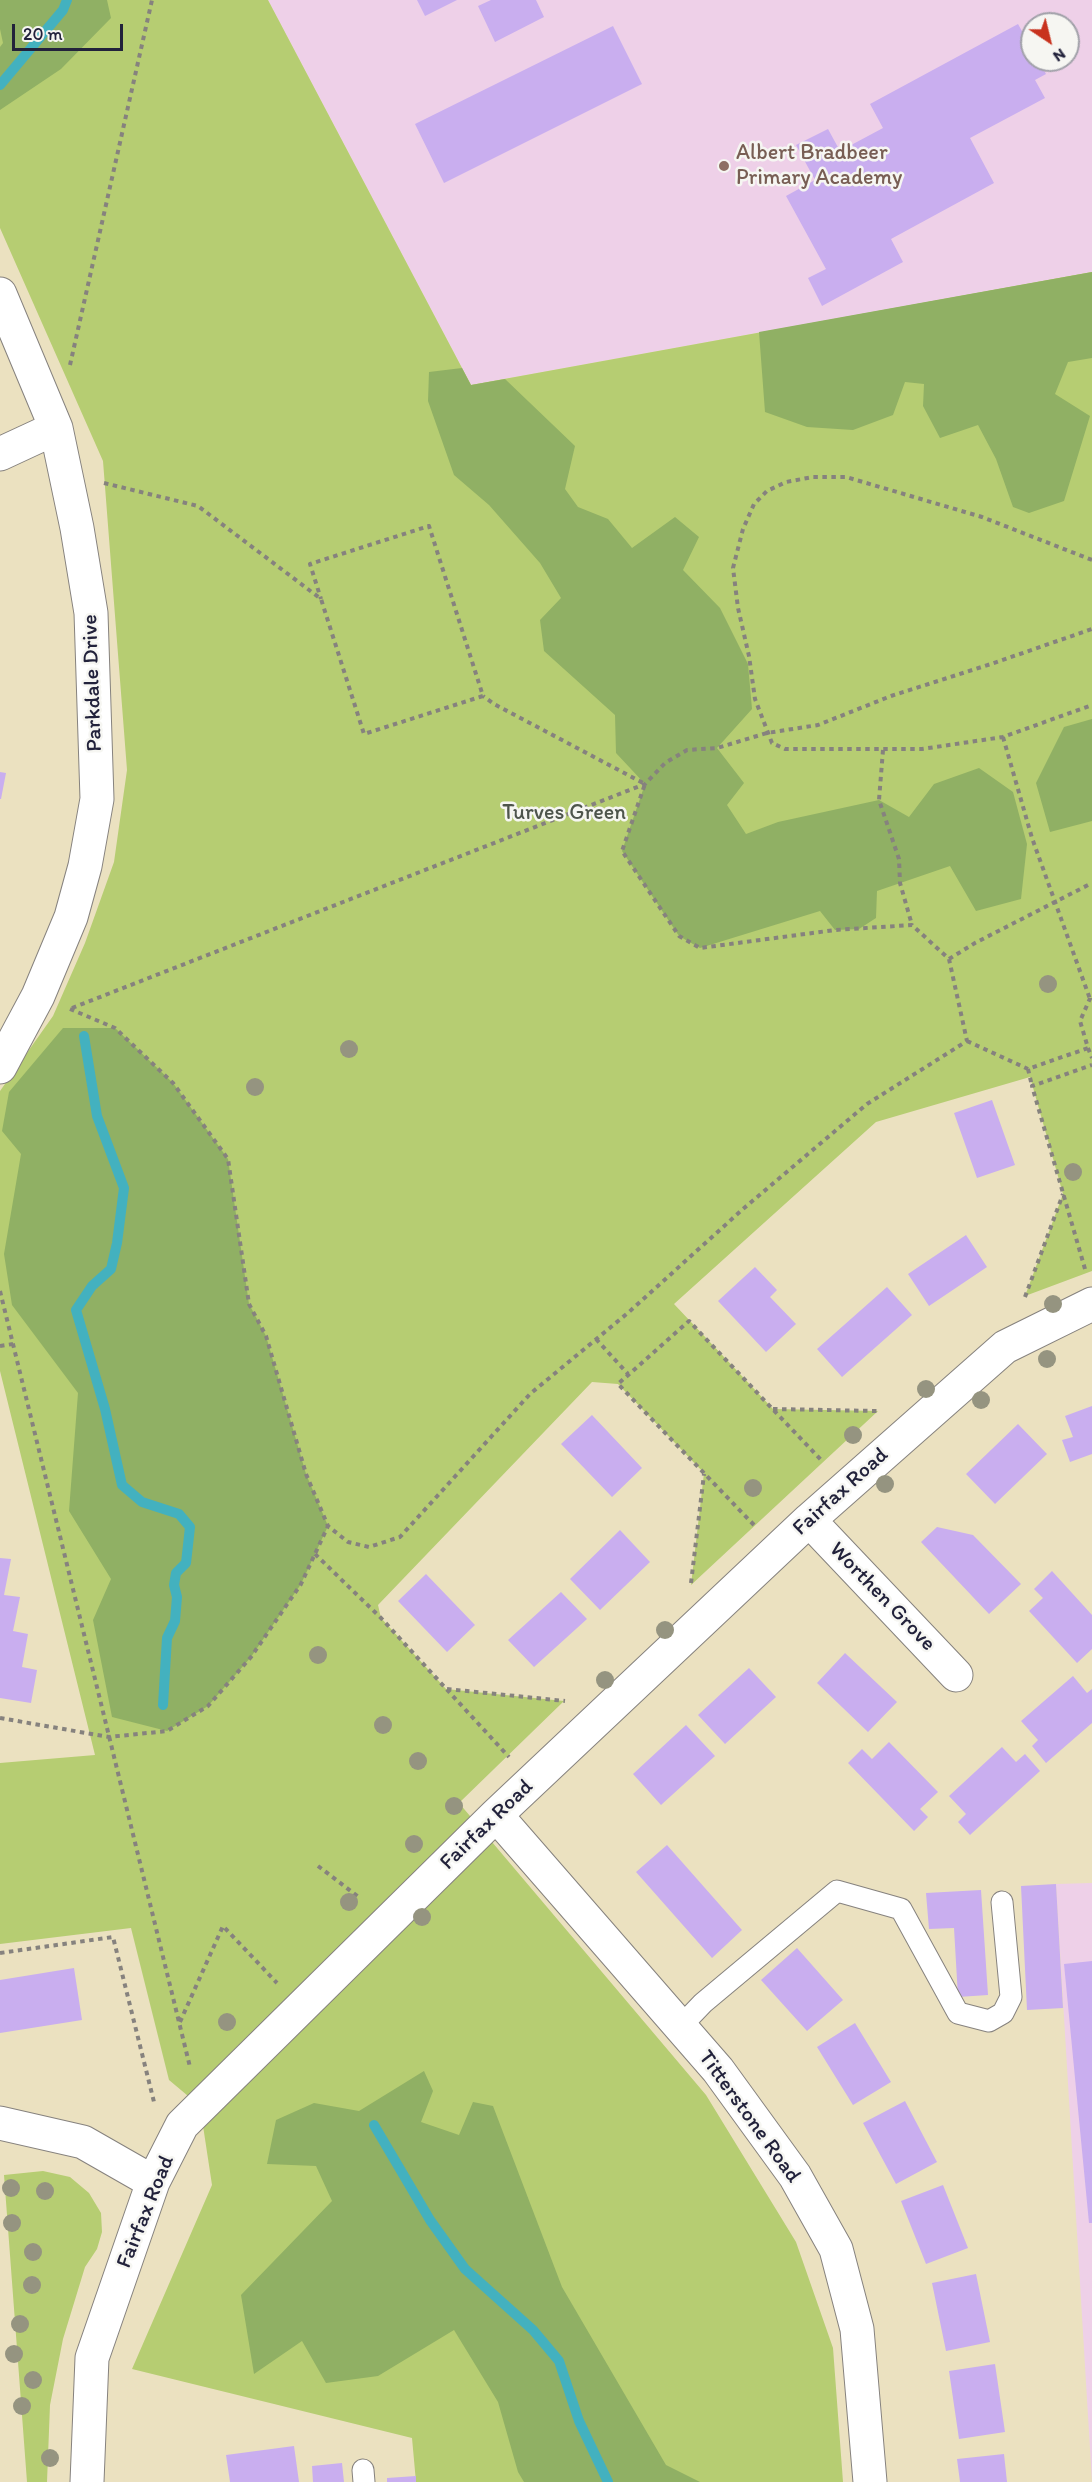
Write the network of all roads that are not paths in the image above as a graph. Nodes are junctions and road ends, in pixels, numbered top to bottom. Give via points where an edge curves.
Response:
1 (0, 294) edge
2 (56, 428) junction
3 (0, 454) edge
4 (0, 1067) edge
5 (1089, 1288) edge
6 (809, 1520) junction
7 (956, 1675) dead end
8 (496, 1815) junction
9 (1002, 1902) dead end
10 (680, 2026) junction
11 (0, 2123) edge
12 (160, 2168) junction
13 (87, 2482) edge
14 (870, 2482) edge

1 - 2 street, Parkdale Drive
2 - 3 street
2 - 4 street, Parkdale Drive via 91,613 97,799 71,917 38,996
5 - 6 street, Fairfax Road via 1005,1347
6 - 7 street, Worthen Grove
6 - 8 street, Fairfax Road
8 - 10 street, Titterstone Road
8 - 12 street, Fairfax Road via 200,2106 182,2125
9 - 10 lane via 1011,1997 1003,2013 989,2021 958,2013 901,1909 837,1891
10 - 14 street, Titterstone Road via 718,2070 795,2176 836,2250 857,2329
11 - 12 street via 83,2142
12 - 13 street, Fairfax Road via 92,2358

